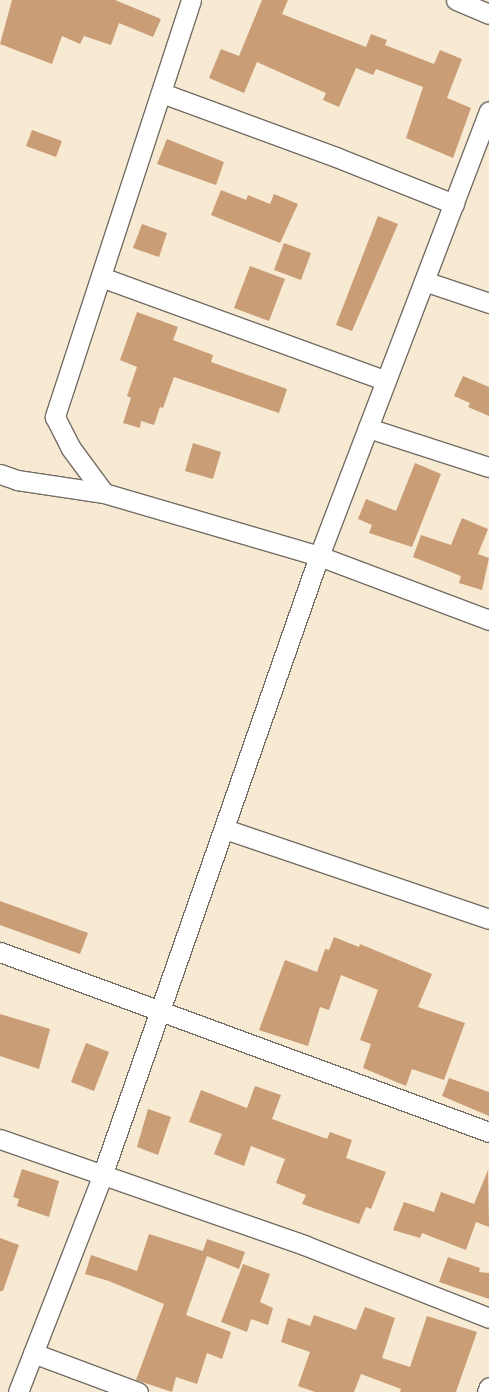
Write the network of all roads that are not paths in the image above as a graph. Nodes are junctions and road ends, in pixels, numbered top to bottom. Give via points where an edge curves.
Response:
1 (191, 0) edge
2 (456, 0) edge
3 (489, 14) edge
4 (162, 93) junction
5 (489, 111) edge
6 (454, 204) junction
7 (101, 277) junction
8 (424, 281) junction
9 (489, 303) edge
10 (386, 381) junction
11 (368, 428) junction
12 (489, 467) edge
13 (0, 474) edge
14 (104, 492) junction
15 (319, 556) junction
16 (489, 620) edge
17 (225, 829) junction
18 (489, 919) edge
19 (0, 952) edge
20 (160, 1010) junction
21 (489, 1132) edge
22 (0, 1139) edge
23 (102, 1176) junction
24 (489, 1318) edge
25 (33, 1354) junction
26 (489, 1387) edge
27 (18, 1392) edge
28 (138, 1392) edge
29 (487, 1392) edge

1 - 4 street
2 - 3 street
4 - 6 street via 336,157
4 - 7 street
5 - 6 street
6 - 8 street
7 - 10 street
7 - 14 street via 55,417 70,447
8 - 9 street
8 - 10 street
10 - 11 street
11 - 12 street
11 - 15 street
13 - 14 street via 17,480
14 - 15 street
15 - 16 street
15 - 17 street
17 - 18 street
17 - 20 street
19 - 20 street
20 - 21 street
20 - 23 street
22 - 23 street
23 - 24 street via 304,1246
23 - 25 street
25 - 27 street
25 - 28 street
26 - 29 street

